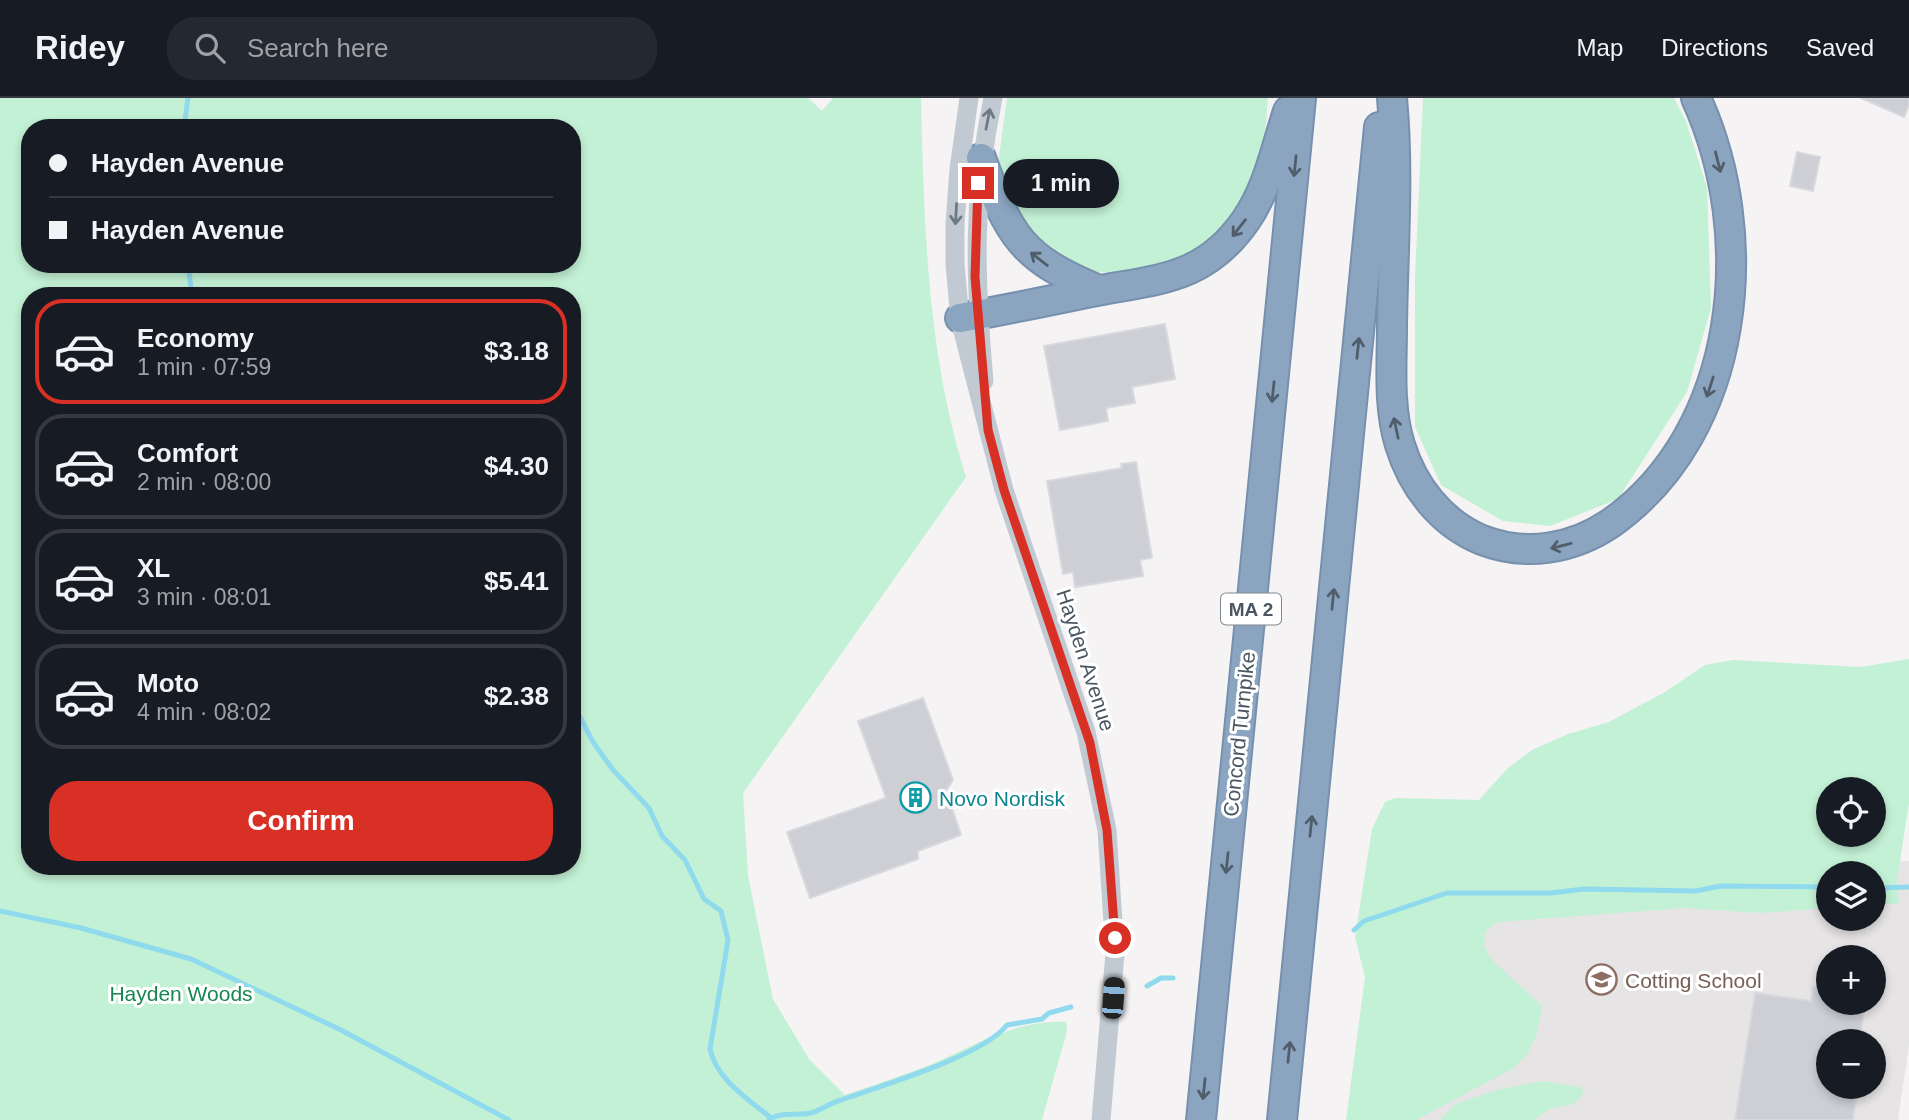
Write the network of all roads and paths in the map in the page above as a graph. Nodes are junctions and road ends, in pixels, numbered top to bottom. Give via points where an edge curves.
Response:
1 (969, 98) edge
2 (993, 98) edge
3 (1292, 98) edge
4 (1301, 98) edge
5 (1382, 98) edge
6 (1392, 98) edge
7 (1696, 98) edge
8 (981, 158) junction
9 (1099, 290) junction
10 (969, 316) junction
11 (1101, 1120) edge
12 (1201, 1120) edge
13 (1282, 1120) edge

1 -> 10 street, Hayden Avenue via 955,264
8 -> 2 street, Hayden Avenue
3 -> 9 highway via 1261,192 1226,244 1173,278
4 -> 12 highway, Concord Turnpike / MA 2
13 -> 5 highway
7 -> 6 highway via 1719,164 1730,240 1726,325 1709,393 1679,453 1637,502 1586,537 1531,550 1492,544 1449,521 1423,493 1401,447 1392,397 1396,144
9 -> 8 highway via 1054,270 1023,245 1000,211
8 - 10 street, Hayden Avenue
9 - 10 highway
10 - 11 street, Hayden Avenue via 988,430 1004,490 1083,719 1107,830 1115,953

